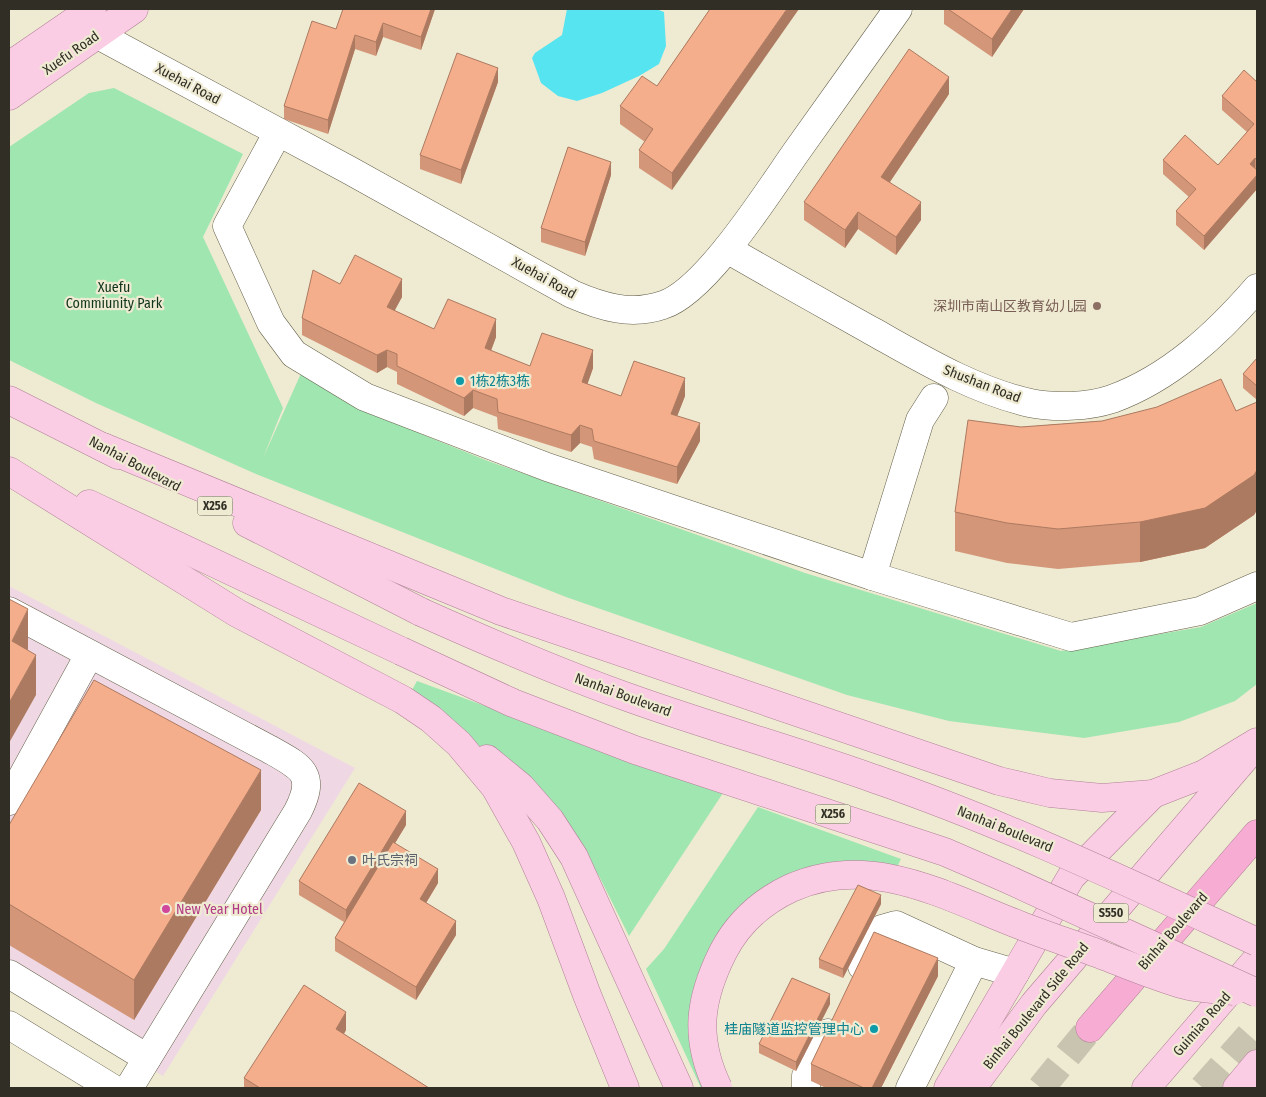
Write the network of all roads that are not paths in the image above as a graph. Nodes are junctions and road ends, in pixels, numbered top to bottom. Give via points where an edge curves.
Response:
1 (134, 9) edge
2 (898, 9) edge
3 (95, 22) edge
4 (9, 66) edge
5 (9, 96) edge
6 (278, 132) junction
7 (727, 250) junction
8 (1255, 296) edge
9 (934, 398) dead end
10 (9, 400) edge
11 (103, 446) junction
12 (9, 466) edge
13 (9, 471) edge
14 (872, 576) junction
15 (1257, 586) edge
16 (9, 612) edge
17 (89, 655) junction
18 (431, 719) junction
19 (1257, 742) edge
20 (1153, 794) junction
21 (9, 801) edge
22 (1257, 834) edge
23 (1257, 942) edge
24 (1257, 959) edge
25 (974, 961) junction
26 (1015, 973) junction
27 (9, 974) edge
28 (1257, 994) edge
29 (9, 1024) edge
30 (1090, 1028) tunnel mouth
31 (147, 1058) junction
32 (1257, 1064) edge
33 (112, 1088) edge
34 (129, 1088) edge
35 (625, 1088) edge
36 (679, 1088) edge
37 (718, 1088) edge
38 (806, 1088) edge
39 (910, 1088) edge
40 (948, 1088) edge
41 (972, 1088) edge
42 (1146, 1088) edge
43 (1236, 1088) edge

1 - 3 main road, Xuefu Road
2 - 7 street, Xuehai Road
3 - 4 main road, Xuefu Road
3 - 5 main road, Xuefu Road
3 - 6 street, Xuehai Road
6 - 7 street, Xuehai Road via 572,294 617,310 641,311 665,305 690,288
6 - 14 street via 227,226 271,323 294,354 365,397 497,449
7 - 8 street, Shushan Road via 927,362 995,392 1031,403 1071,406 1110,400 1150,382 1190,354
9 - 14 street via 920,420
10 - 11 main road, Nanhai Boulevard / X256
11 - 20 main road via 501,611 999,781 1050,793 1102,798
11 - 23 main road, Nanhai Boulevard / X256, bridge via 339,572 518,656 629,698 957,809 1058,850
12 - 28 main road, X256, bridge via 513,703 635,750 945,852
13 - 18 main road via 237,614 375,684
14 - 15 street via 1071,636 1200,612
16 - 17 street
17 - 21 street
17 - 31 street via 296,764 305,774 308,784 298,811
18 - 35 main road via 459,744 495,787 539,868
18 - 36 main road via 521,787 550,820 574,857 591,892
19 - 20 main road via 1204,774
19 - 41 main road, Binhai Boulevard Side Road / S550 via 1034,1004
20 - 26 main road via 1071,877
22 - 30 highway, Binhai Boulevard
24 - 42 main road, Guimiao Road
25 - 26 street
25 - 38 street via 896,925 882,929 806,1076
25 - 39 street
26 - 40 main road
27 - 31 street
28 - 37 main road, bridge via 1179,984 907,881 850,875 823,876 778,894 744,920 716,966 706,991 701,1023 710,1071
29 - 33 street
31 - 34 street
32 - 43 main road

